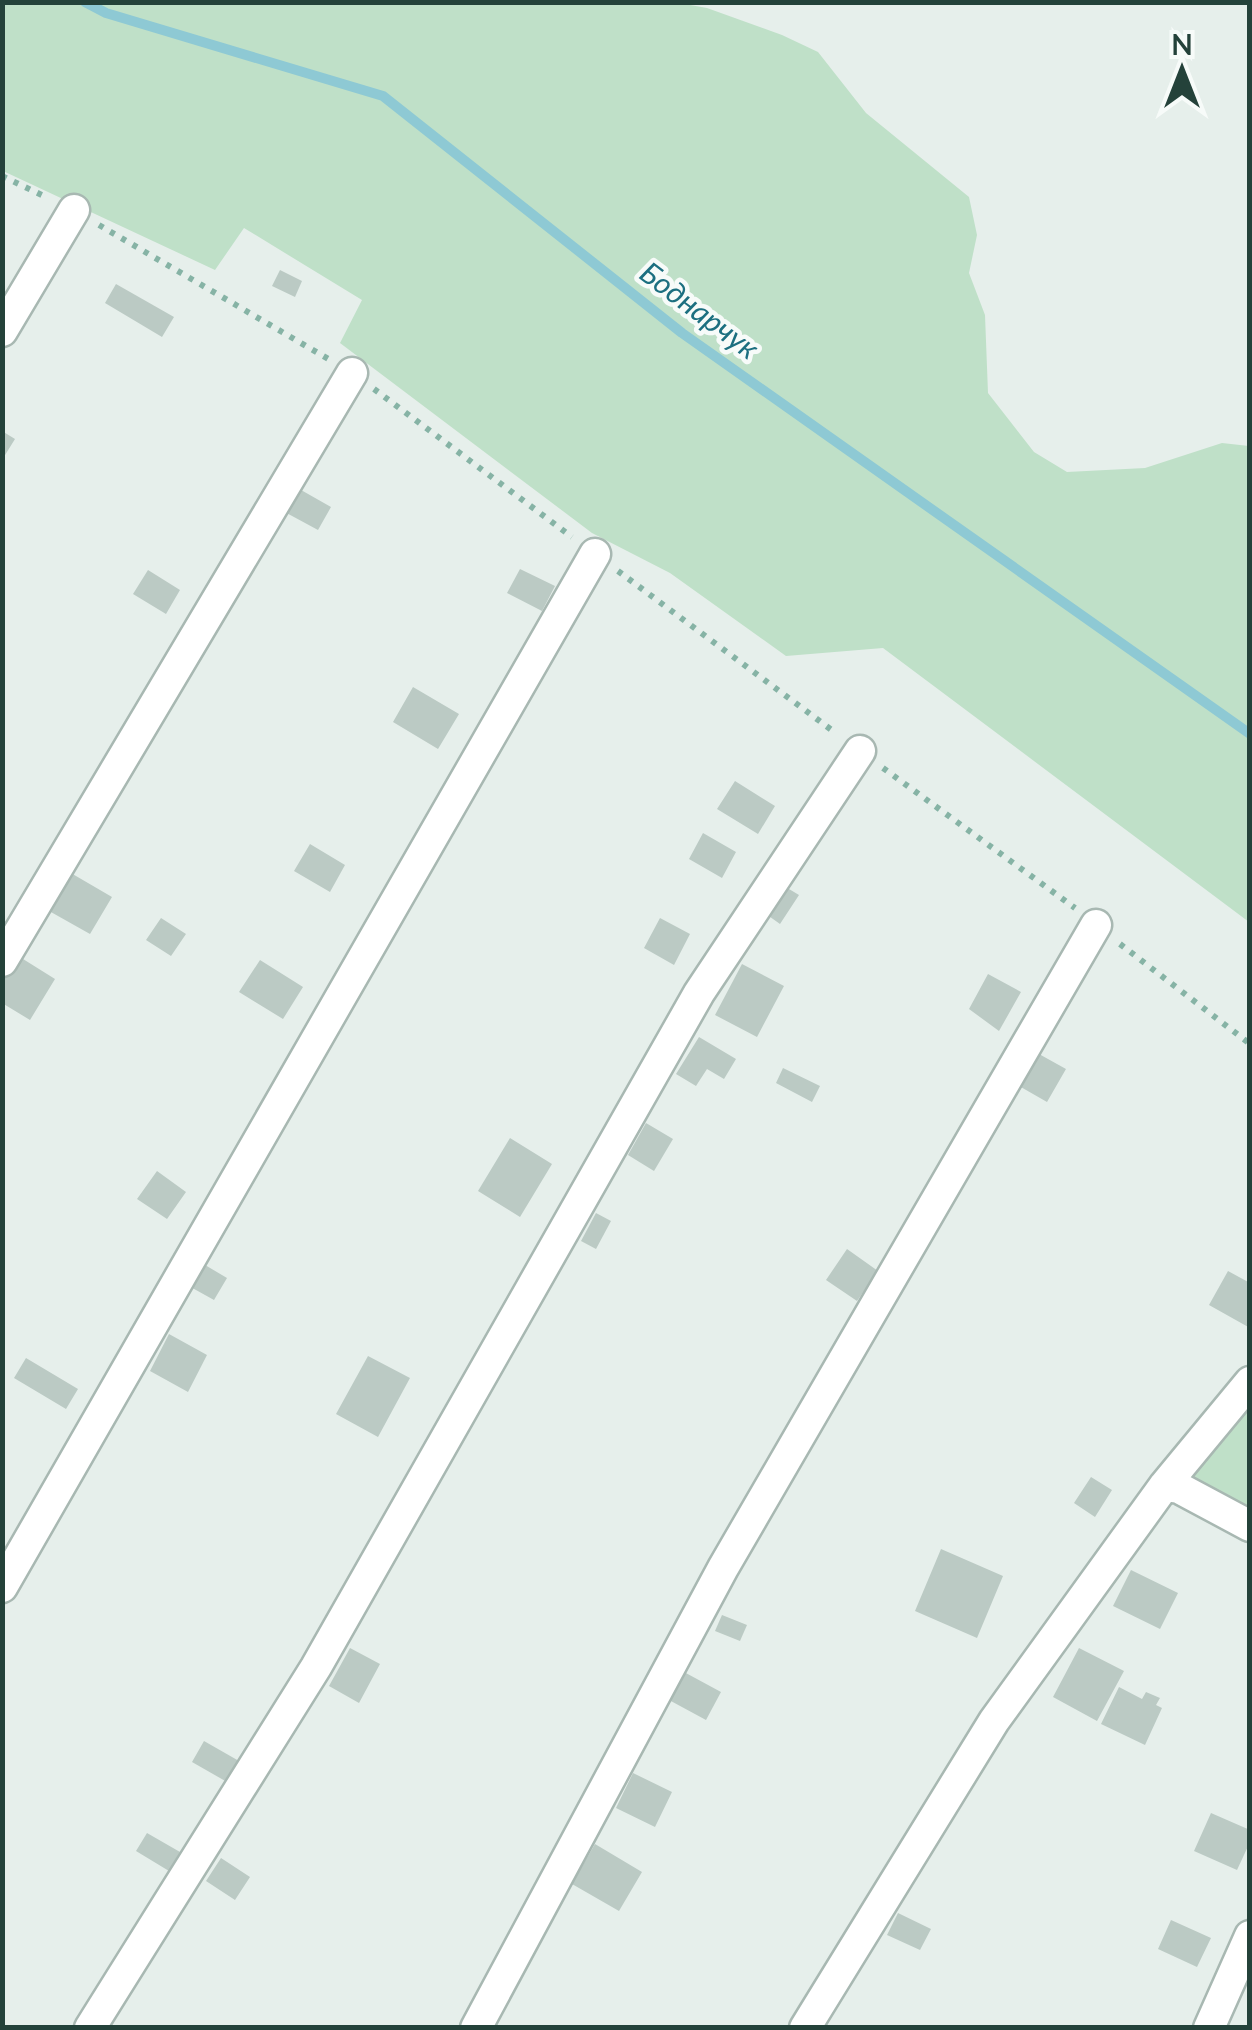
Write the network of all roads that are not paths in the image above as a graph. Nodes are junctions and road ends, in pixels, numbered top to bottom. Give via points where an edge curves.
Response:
1 (74, 210) road end
2 (2, 331) edge
3 (352, 372) road end
4 (595, 554) road end
5 (860, 751) road end
6 (1096, 925) road end
7 (2, 960) edge
8 (1250, 1382) edge
9 (1164, 1486) junction
10 (1250, 1526) edge
11 (2, 1587) edge
12 (1250, 1936) edge
13 (90, 2028) edge
14 (476, 2028) edge
15 (805, 2028) edge
16 (1209, 2028) edge

1 - 2 street
3 - 7 street
4 - 11 street
5 - 13 street via 699,993 316,1667
6 - 14 street via 723,1568
8 - 9 street
9 - 10 street
9 - 15 street via 994,1722
12 - 16 street

